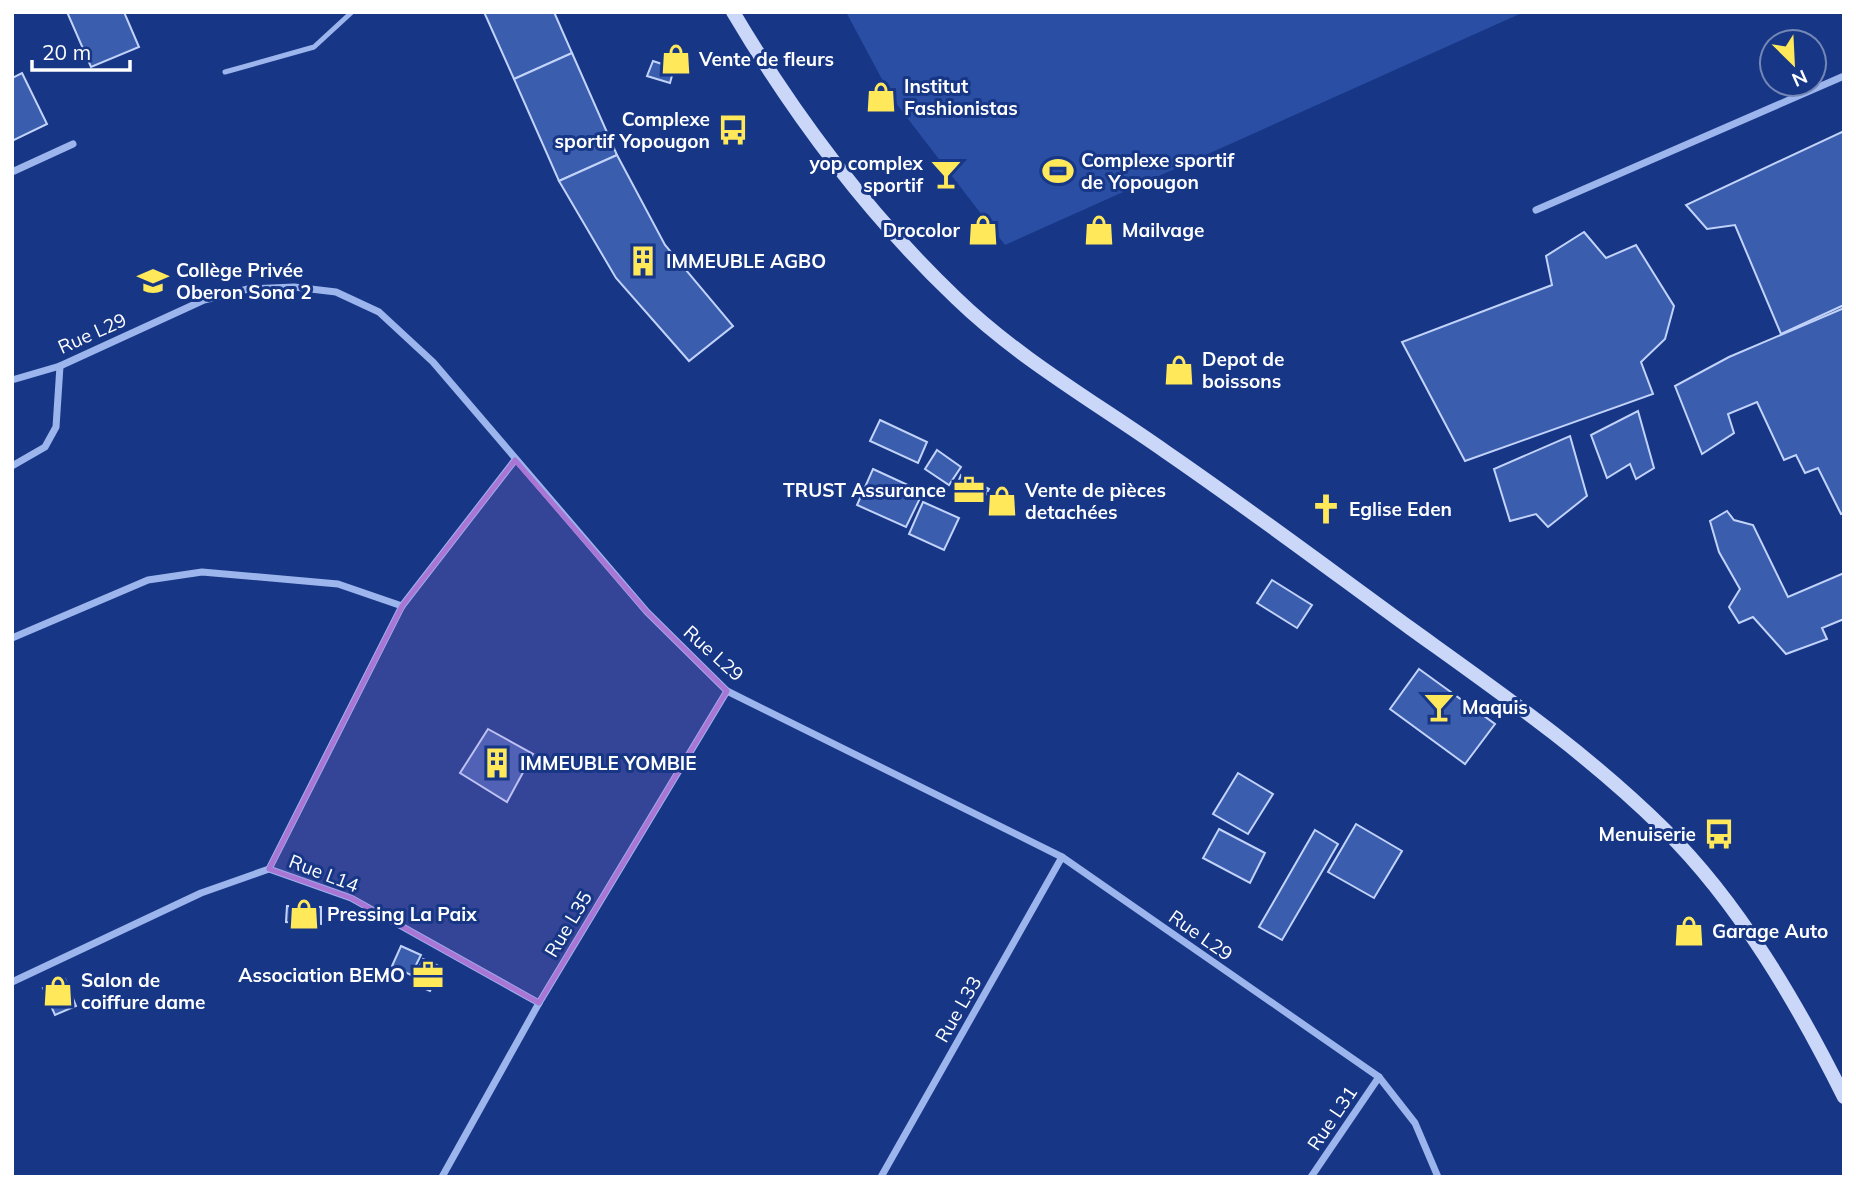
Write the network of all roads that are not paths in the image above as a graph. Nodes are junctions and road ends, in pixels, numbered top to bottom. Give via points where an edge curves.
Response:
1 (352, 12) edge
2 (733, 12) edge
3 (225, 72) dead end
4 (1844, 76) edge
5 (73, 144) dead end
6 (12, 172) edge
7 (1535, 210) dead end
8 (60, 366) junction
9 (12, 380) edge
10 (515, 460) junction
11 (12, 466) edge
12 (402, 606) junction
13 (12, 638) edge
14 (727, 691) junction
15 (1062, 857) junction
16 (269, 869) junction
17 (12, 982) edge
18 (539, 1003) junction
19 (1379, 1077) junction
20 (1844, 1097) edge
21 (442, 1177) edge
22 (881, 1177) edge
23 (1311, 1177) edge
24 (1438, 1177) edge

1 - 3 lane via 314,47
2 - 20 main road via 770,75 830,155 885,224 957,299 1037,366 1165,451 1572,745 1666,831 1732,911 1776,976
4 - 7 street
5 - 6 street
8 - 9 street, Rue L29
8 - 10 street, Rue L29 via 204,300 248,289 294,287 336,292 379,312 433,362
8 - 11 street via 56,427 45,447
10 - 12 street
10 - 14 street, Rue L29 via 647,612
12 - 13 street via 338,584 202,572 148,580
12 - 16 street
14 - 15 street, Rue L29
14 - 18 street, Rue L35
15 - 19 street, Rue L29
15 - 22 street, Rue L33
16 - 17 street, Rue L14 via 201,893
16 - 18 street, Rue L14 via 351,898
18 - 21 street, Rue L35
19 - 23 street, Rue L31
19 - 24 street, Rue L29 via 1415,1123

